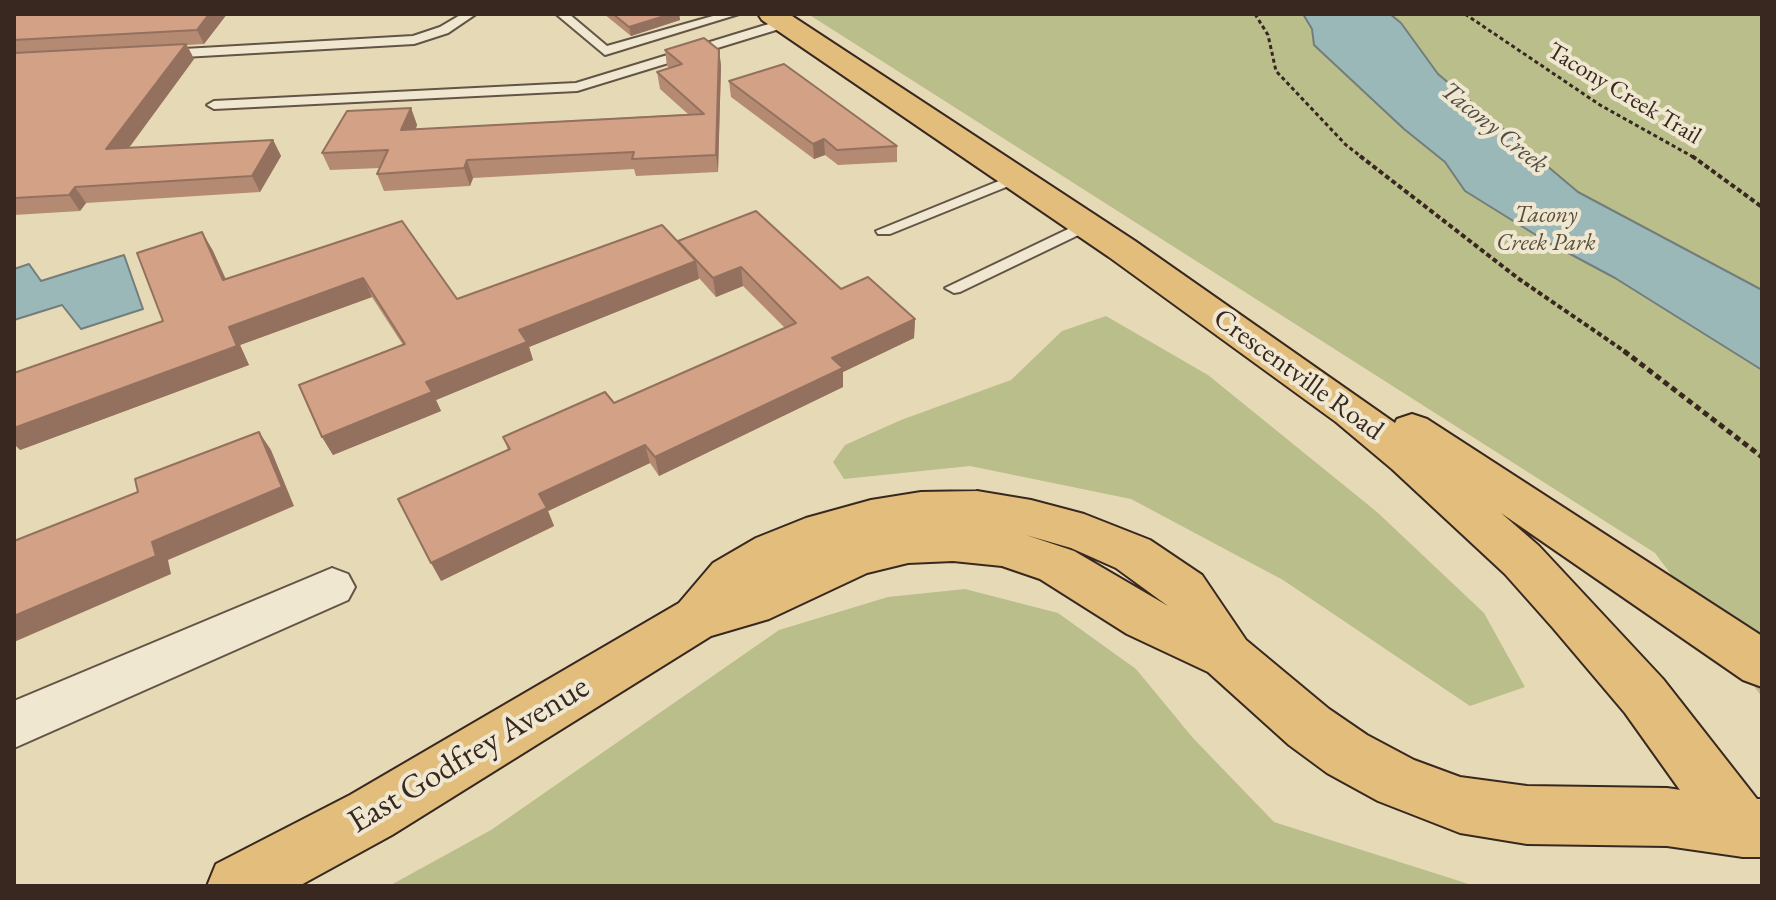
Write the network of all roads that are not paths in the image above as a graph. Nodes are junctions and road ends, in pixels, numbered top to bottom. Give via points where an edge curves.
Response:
1 (470, 14) edge
2 (562, 14) edge
3 (733, 14) edge
4 (778, 18) edge
5 (153, 54) edge
6 (214, 105) dead end
7 (1016, 178) junction
8 (1087, 225) junction
9 (884, 231) dead end
10 (1127, 253) junction
11 (954, 288) dead end
12 (332, 587) dead end
13 (1762, 664) edge
14 (14, 725) edge
15 (1753, 828) edge
16 (238, 886) edge

1 - 5 lane via 414,40
2 - 3 lane via 605,51
4 - 6 lane via 577,87
4 - 7 main road, Crescentville Road
7 - 8 main road, Crescentville Road
7 - 9 lane
8 - 10 main road, Crescentville Road
8 - 11 lane
10 - 13 main road via 1379,407
10 - 15 main road, Crescentville Road via 1351,411 1478,519 1532,570
12 - 14 street
15 - 16 main road, East Godfrey Avenue via 1667,817 1527,815 1460,805 1398,782 1347,754 1227,656 1145,619 1057,565 1003,547 953,542 908,544 860,555 751,604 697,618 371,815

